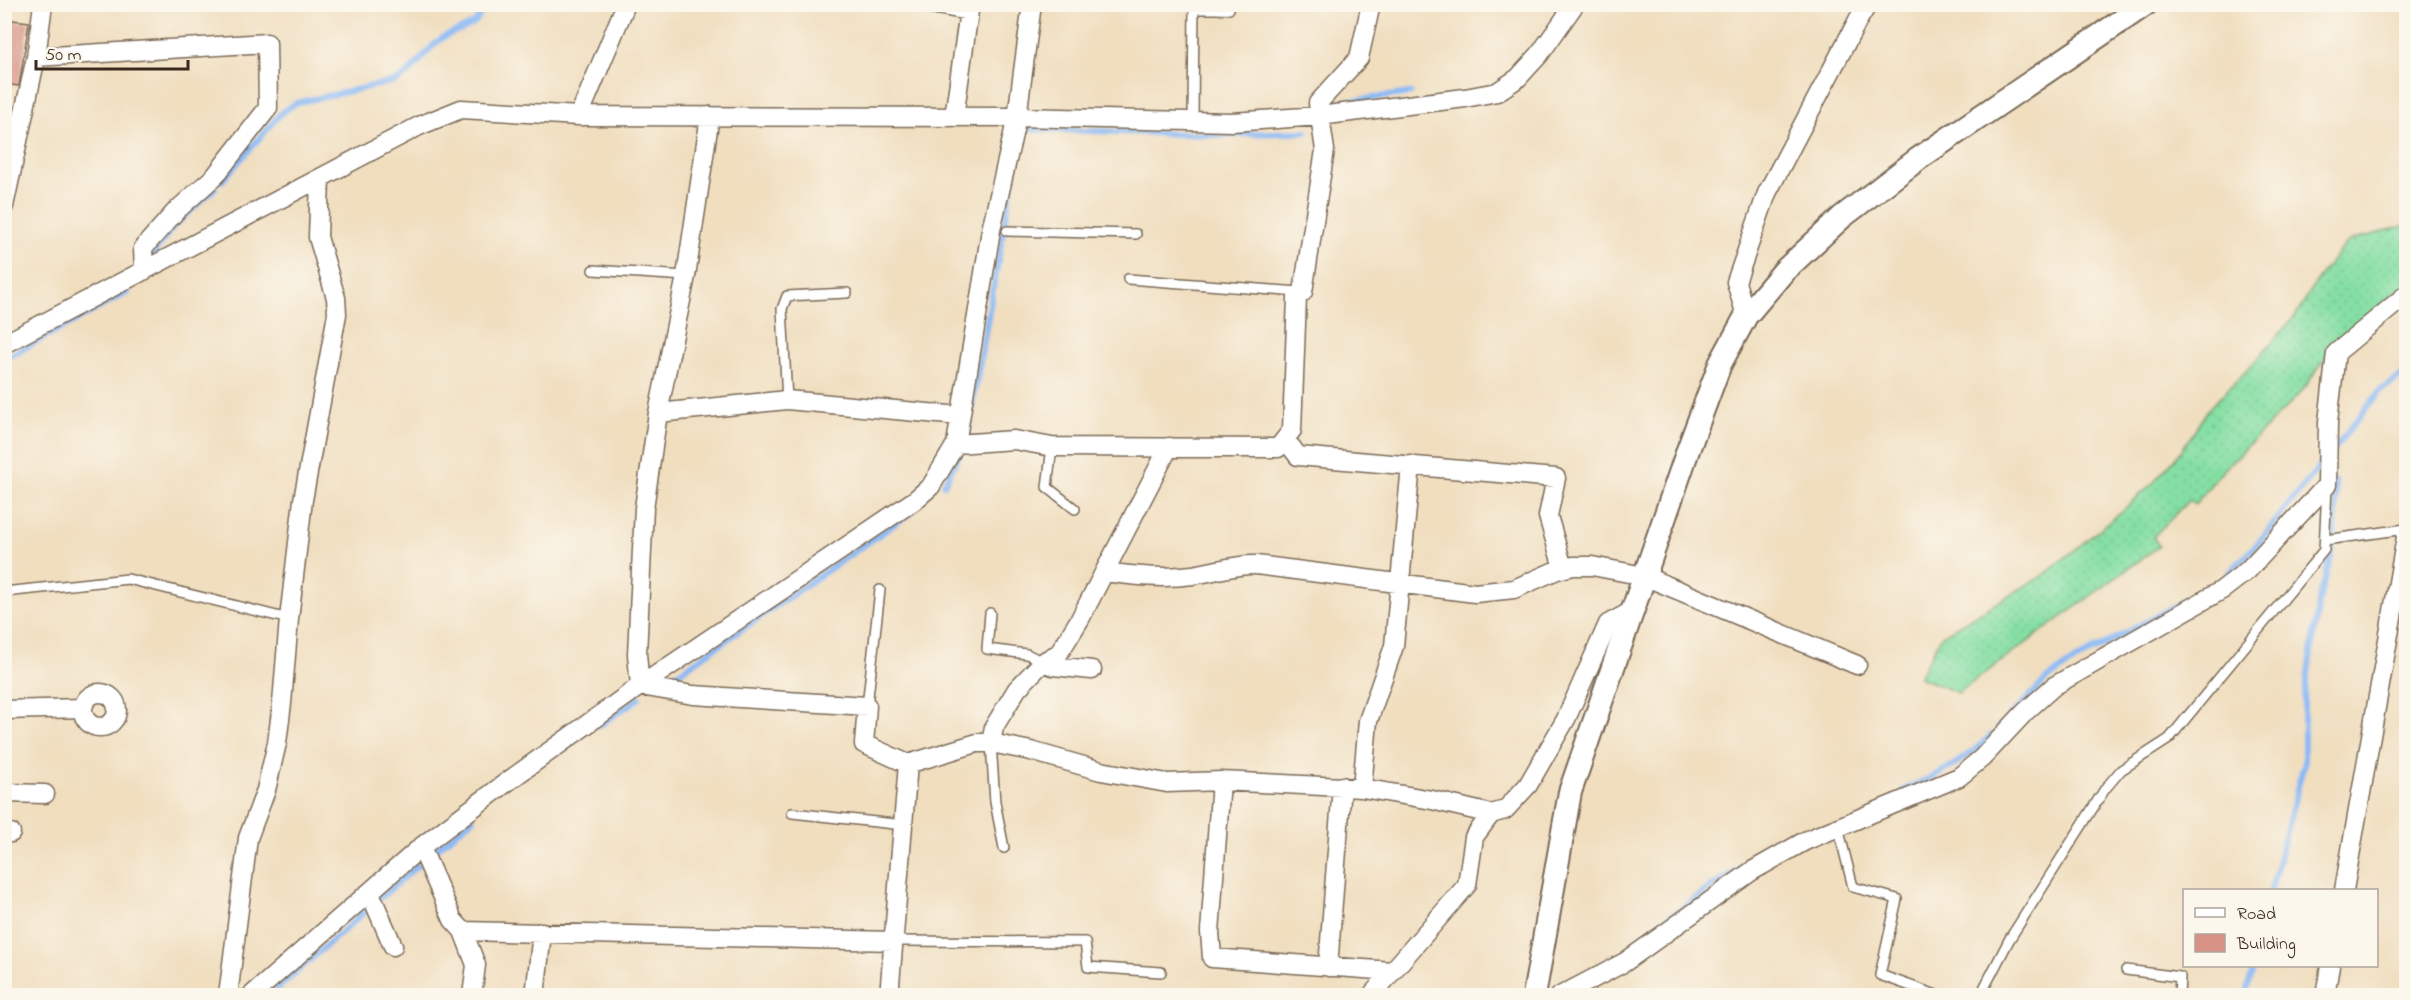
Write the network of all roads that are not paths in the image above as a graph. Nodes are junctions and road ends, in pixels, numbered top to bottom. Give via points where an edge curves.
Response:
1 (43, 4) edge
2 (626, 4) edge
3 (931, 4) edge
4 (1032, 4) edge
5 (1371, 4) edge
6 (1575, 4) edge
7 (1869, 4) edge
8 (2146, 4) edge
9 (1194, 7) edge
10 (1229, 9) dead end
11 (36, 57) junction
12 (579, 116) junction
13 (710, 116) junction
14 (1319, 116) junction
15 (954, 117) junction
16 (1017, 117) junction
17 (1192, 121) junction
18 (7, 178) edge
19 (320, 180) junction
20 (4, 207) edge
21 (999, 230) junction
22 (1136, 234) dead end
23 (593, 270) dead end
24 (144, 271) junction
25 (686, 276) junction
26 (1128, 279) dead end
27 (1303, 292) junction
28 (847, 293) dead end
29 (2406, 295) edge
30 (1746, 316) junction
31 (4, 344) edge
32 (787, 400) junction
33 (658, 412) junction
34 (960, 416) junction
35 (1285, 439) junction
36 (956, 444) junction
37 (1052, 447) junction
38 (1169, 447) junction
39 (1411, 465) junction
40 (2327, 484) junction
41 (1075, 509) dead end
42 (2406, 529) edge
43 (2406, 537) edge
44 (2325, 540) junction
45 (1563, 568) junction
46 (1105, 572) junction
47 (1644, 576) junction
48 (1398, 582) junction
49 (880, 590) dead end
50 (4, 592) edge
51 (1632, 611) junction
52 (990, 613) dead end
53 (289, 619) junction
54 (1043, 662) junction
55 (1857, 665) dead end
56 (1092, 670) dead end
57 (640, 686) junction
58 (867, 706) junction
59 (83, 708) dead end
60 (4, 710) edge
61 (991, 743) junction
62 (908, 764) junction
63 (1221, 781) junction
64 (1342, 786) junction
65 (1362, 788) junction
66 (4, 793) edge
67 (45, 794) dead end
68 (792, 813) dead end
69 (1491, 814) junction
70 (904, 825) junction
71 (1838, 827) junction
72 (421, 847) junction
73 (1004, 848) dead end
74 (2344, 889) edge
75 (369, 892) junction
76 (463, 931) junction
77 (542, 932) junction
78 (894, 941) junction
79 (393, 946) dead end
80 (1328, 967) junction
81 (2330, 967) edge
82 (2126, 970) dead end
83 (1392, 971) junction
84 (1161, 972) dead end
85 (1936, 995) edge
86 (228, 996) edge
87 (251, 996) edge
88 (472, 996) edge
89 (535, 996) edge
90 (889, 996) edge
91 (1371, 996) edge
92 (1534, 996) edge
93 (1560, 996) edge
94 (2179, 996) edge
95 (2325, 996) edge

1 - 11 street
2 - 12 street
3 - 15 street via 969,11
4 - 16 street
5 - 14 street via 1359,58 1318,103
6 - 14 street via 1539,55 1497,93
7 - 30 street via 1767,193 1736,282
8 - 30 street via 1918,159 1842,217 1784,271
9 - 10 lane
9 - 17 lane
11 - 18 street
11 - 24 street via 267,43 268,108 215,176 143,248
12 - 13 street
12 - 19 street via 461,109 419,126
13 - 15 street
13 - 25 street
14 - 17 street
14 - 27 street via 1325,150
15 - 16 street
16 - 17 street
16 - 21 street
18 - 20 street
19 - 24 street
19 - 53 street via 318,237 337,314 303,500
21 - 22 lane
21 - 34 street
23 - 25 lane
24 - 31 street
25 - 33 street
26 - 27 lane
27 - 35 street via 1297,297 1292,430
28 - 32 lane via 787,296 782,309
29 - 40 street via 2336,353 2328,422
30 - 47 street via 1720,364
32 - 33 street
32 - 34 street
33 - 57 street via 644,508 637,654
34 - 36 street
35 - 38 street via 1278,448
35 - 39 street via 1298,456
36 - 37 street via 1014,440
36 - 57 street via 931,486 915,500
37 - 38 street
37 - 41 lane via 1047,488
38 - 46 street
39 - 45 street via 1556,478 1548,516
39 - 48 street
40 - 44 lane
40 - 71 street via 2248,570 2222,590 2054,686 1959,777
42 - 44 lane
43 - 74 street
44 - 85 lane via 2324,550 2169,738 2121,770 2104,789 2009,940 1981,994
45 - 47 street via 1592,566
45 - 48 street via 1514,589 1475,593
46 - 48 street via 1167,578 1236,564
46 - 54 street via 1059,652
47 - 51 street
47 - 55 street
48 - 65 street via 1394,646 1368,721
49 - 58 lane
50 - 53 lane via 128,579
51 - 69 street via 1608,624 1566,719 1528,785 1504,810
51 - 92 street via 1570,792
52 - 54 lane via 987,649 1027,654
53 - 86 street via 277,743 266,790 248,838
54 - 56 street
54 - 61 street via 1017,689 994,727
57 - 58 street via 693,695
57 - 72 street
58 - 62 street via 864,744
59 - 60 street
61 - 62 street via 977,743
61 - 63 street via 1167,783
61 - 73 lane via 995,802
62 - 70 street
63 - 64 street
63 - 80 street via 1210,932 1212,958
64 - 65 street
64 - 80 street
65 - 69 street
66 - 67 street
68 - 70 lane
69 - 83 street via 1474,837 1467,885
70 - 78 street
71 - 85 lane via 1853,887 1897,899 1880,975
71 - 93 street via 1752,871 1625,962
72 - 75 street
72 - 76 street via 453,920
75 - 79 street
75 - 87 street
76 - 77 street
76 - 88 street via 476,965
77 - 78 street
77 - 89 street
78 - 84 lane via 1085,942 1088,967
78 - 90 street
80 - 83 street
81 - 95 street
82 - 94 lane via 2181,977
83 - 91 street

